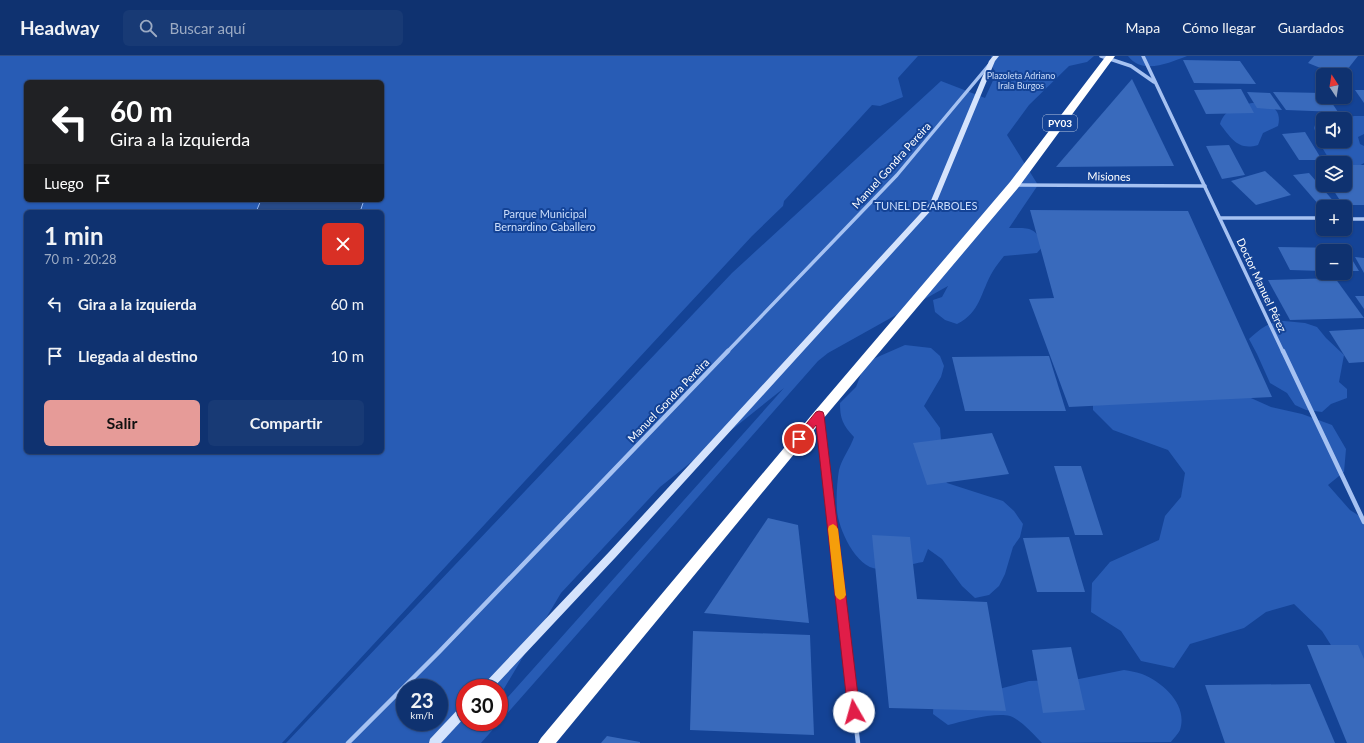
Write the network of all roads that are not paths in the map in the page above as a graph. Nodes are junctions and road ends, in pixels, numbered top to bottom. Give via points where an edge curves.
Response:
1 (1143, 56) edge
2 (1106, 58) edge
3 (994, 59) edge
4 (1157, 85) junction
5 (1014, 184) junction
6 (1205, 186) junction
7 (1221, 218) junction
8 (1316, 218) edge
9 (1352, 218) edge
10 (1364, 219) edge
11 (819, 415) junction
12 (1364, 522) edge
13 (495, 679) edge
14 (456, 720) edge
15 (348, 743) edge
16 (434, 743) edge
17 (546, 743) edge
18 (858, 743) edge

1 - 4 street, Doctor Manuel Pérez
2 - 4 street via 1137,68
2 - 5 highway, PY03
3 - 13 street via 969,113 933,204 612,555
3 - 15 street, Manuel Gondra Pereira via 897,174 439,652
4 - 6 street, Doctor Manuel Pérez
5 - 6 street, Misiones
5 - 11 highway, PY03
6 - 7 street, Doctor Manuel Pérez
7 - 8 street
7 - 12 street, Doctor Manuel Pérez
9 - 10 street
11 - 17 highway, PY03
11 - 18 street
14 - 16 street

